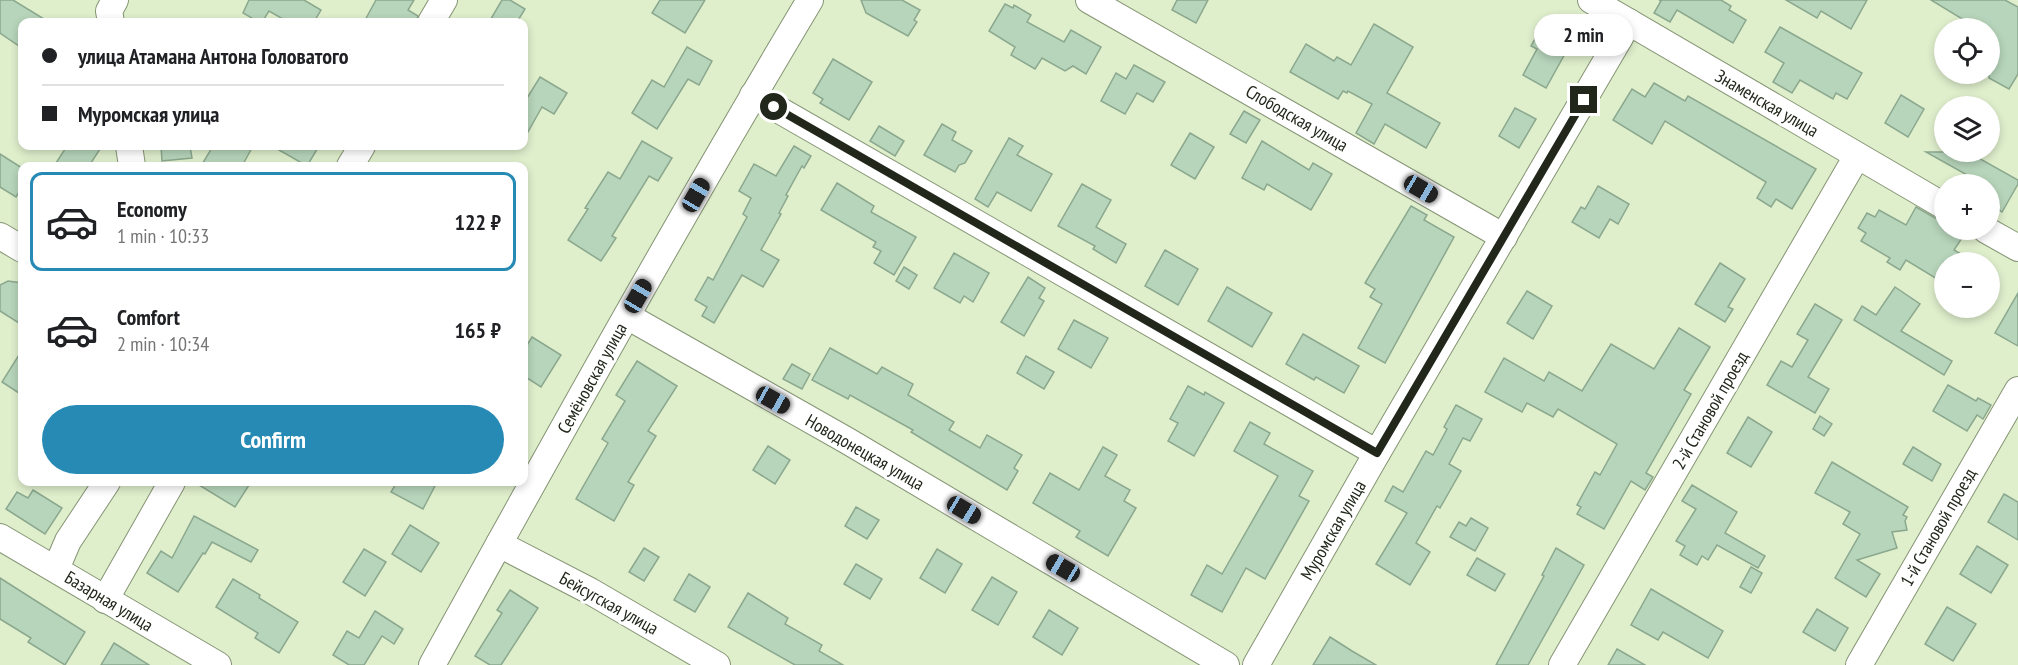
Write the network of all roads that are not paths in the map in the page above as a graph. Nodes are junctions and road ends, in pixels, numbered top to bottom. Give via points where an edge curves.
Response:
1 (444, 0) edge
2 (810, 0) edge
3 (1089, 0) edge
4 (1591, 0) edge
5 (433, 18) edge
6 (1629, 22) junction
7 (753, 95) junction
8 (1857, 156) junction
9 (1934, 200) edge
10 (0, 237) edge
11 (1504, 237) junction
12 (2000, 238) edge
13 (18, 247) edge
14 (2018, 248) edge
15 (627, 316) junction
16 (2018, 390) edge
17 (1377, 453) junction
18 (104, 486) edge
19 (170, 486) edge
20 (0, 537) edge
21 (499, 543) junction
22 (56, 569) junction
23 (105, 600) junction
24 (218, 665) edge
25 (432, 665) edge
26 (717, 665) edge
27 (1226, 665) edge
28 (1256, 665) edge
29 (1562, 665) edge
30 (1859, 665) edge

1 - 5 street
2 - 7 street, Семёновская улица
3 - 11 street, Слободская улица
4 - 6 street, Знаменская улица
6 - 8 street, Знаменская улица
6 - 11 street, Муромская улица
7 - 15 street, Семёновская улица
7 - 17 street
8 - 9 street, Знаменская улица
8 - 29 street, 2-й Становой проезд
10 - 13 street
11 - 17 street, Муромская улица
12 - 14 street
15 - 21 street, Семёновская улица
15 - 27 street, Новодонецкая улица via 846,440
16 - 30 street, 1-й Становой проезд
17 - 28 street, Муромская улица
18 - 22 street via 68,541
19 - 23 street
20 - 22 street, Базарная улица
21 - 25 street, Семёновская улица
21 - 26 street, Бейсугская улица
22 - 23 street, Базарная улица
23 - 24 street, Базарная улица

